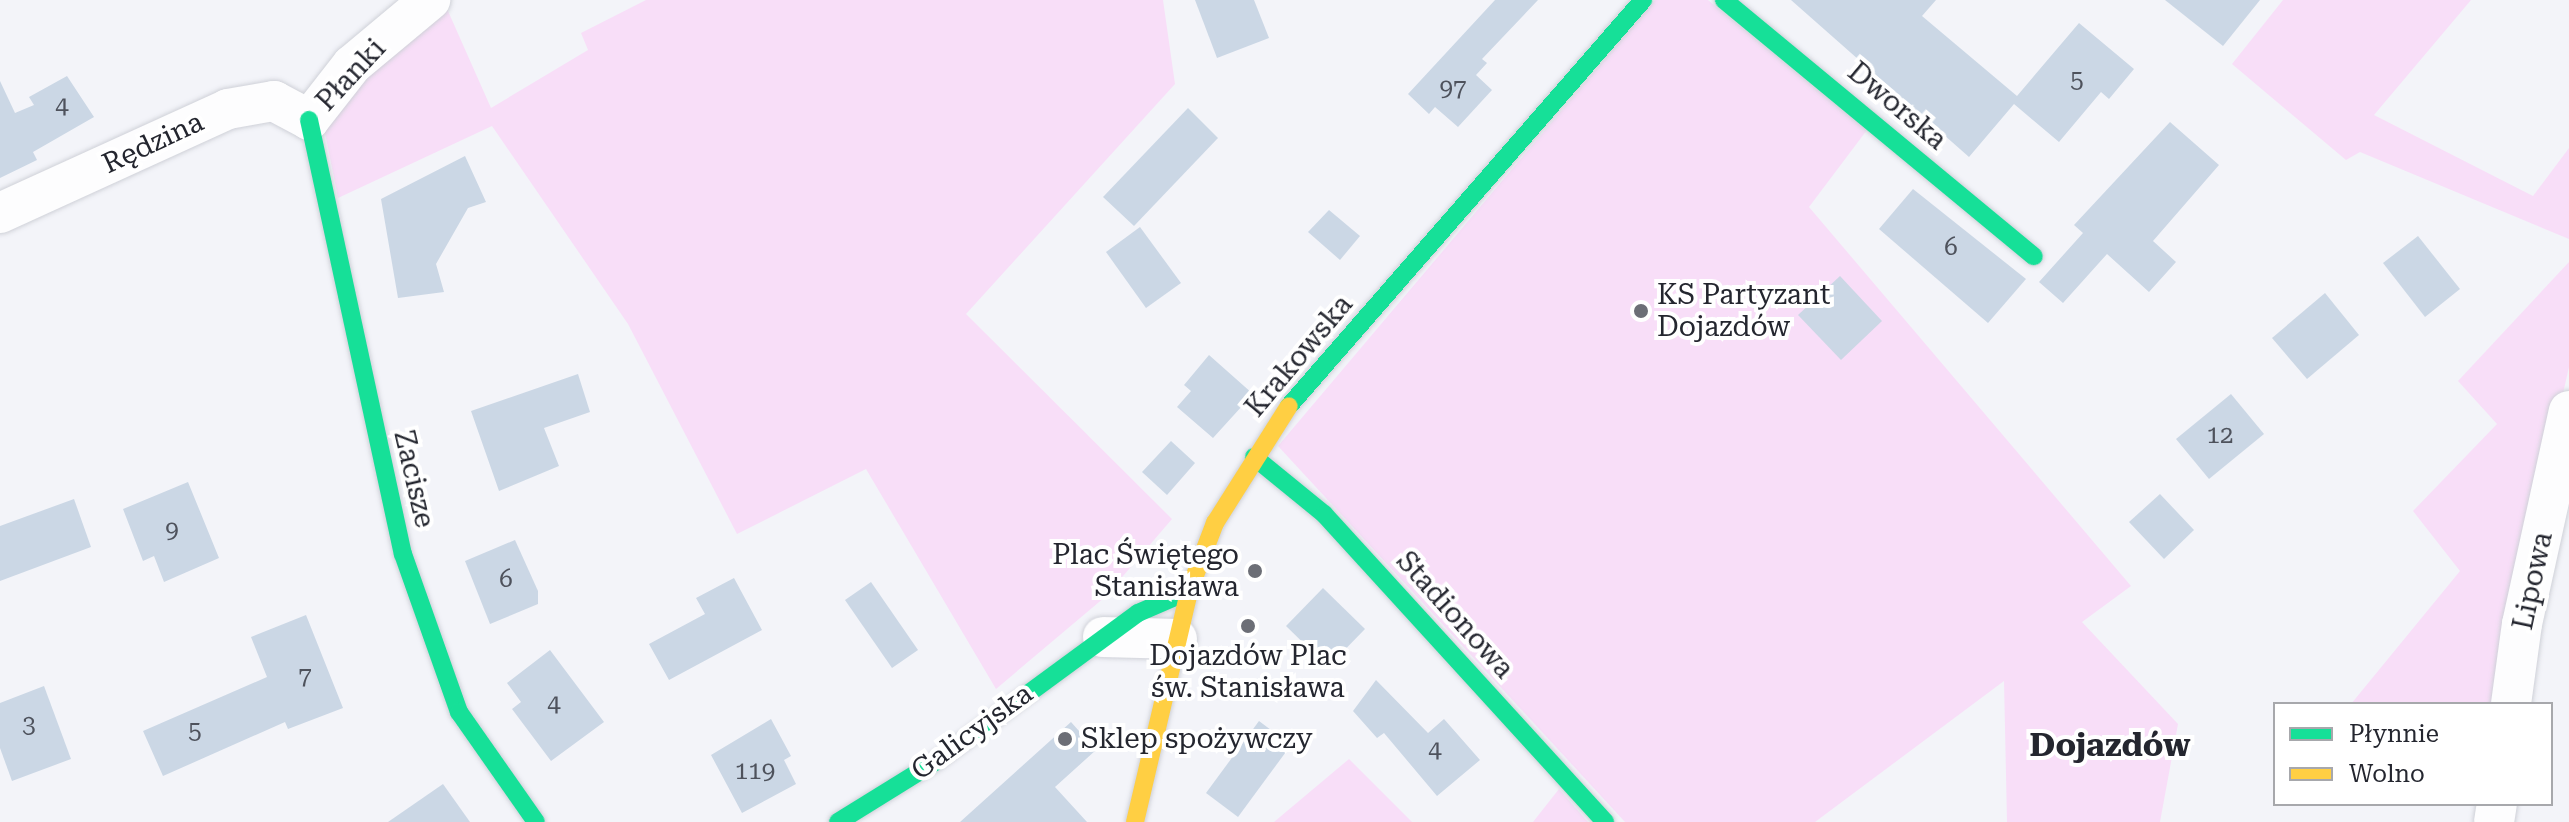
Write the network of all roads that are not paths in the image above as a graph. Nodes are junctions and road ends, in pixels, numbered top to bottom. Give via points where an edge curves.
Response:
1 (430, 0) edge
2 (1724, 0) edge
3 (1639, 1) edge
4 (309, 120) junction
5 (0, 213) edge
6 (2034, 256) dead end
7 (2569, 411) edge
8 (1254, 457) junction
9 (1189, 591) junction
10 (1103, 637) junction
11 (1177, 639) junction
12 (2511, 702) edge
13 (536, 822) edge
14 (838, 822) edge
15 (1135, 822) edge
16 (1605, 822) edge

1 - 4 street, Płanki via 352,65
2 - 6 street, Dworska
3 - 8 street, Krakowska via 1285,411
4 - 5 street, Rędzina via 274,101 228,109
4 - 13 street, Zacisze via 403,554 459,712
7 - 12 street, Lipowa via 2522,624
8 - 9 street, Krakowska via 1215,523
8 - 16 street, Stadionowa via 1324,514
9 - 10 street, Galicyjska via 1138,613
9 - 11 street, Krakowska
10 - 11 street
10 - 14 street, Galicyjska via 938,760
11 - 15 street, Krakowska

